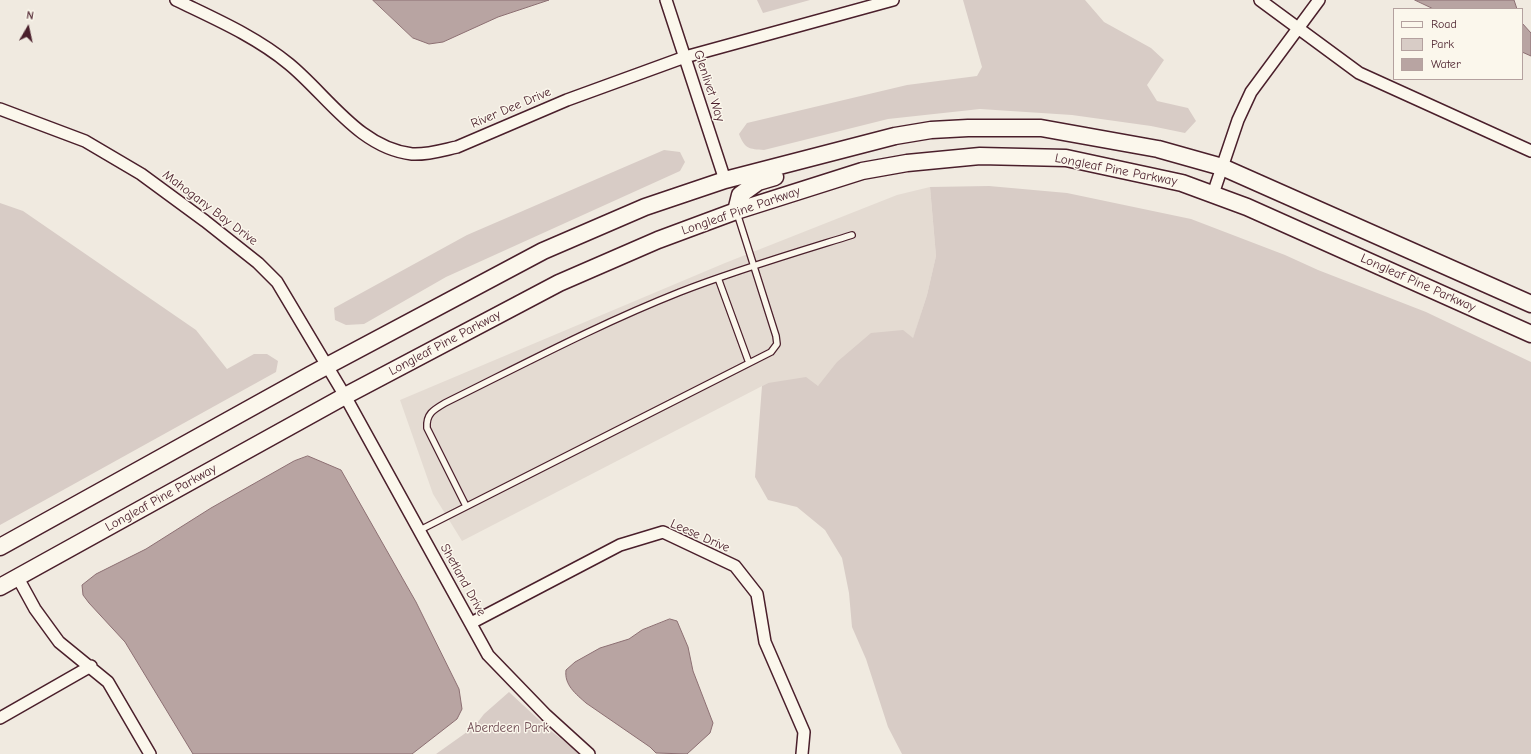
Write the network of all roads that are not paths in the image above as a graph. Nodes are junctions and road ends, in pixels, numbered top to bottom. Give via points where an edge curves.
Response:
1 (176, 0) edge
2 (666, 0) edge
3 (893, 0) edge
4 (1260, 0) edge
5 (1319, 0) edge
6 (1298, 28) junction
7 (685, 57) junction
8 (0, 109) edge
9 (895, 136) junction
10 (1531, 151) edge
11 (1222, 166) junction
12 (725, 180) junction
13 (1212, 194) junction
14 (736, 211) junction
15 (852, 235) dead end
16 (753, 265) junction
17 (718, 278) junction
18 (1531, 304) edge
19 (1531, 334) edge
20 (749, 363) junction
21 (328, 366) junction
22 (345, 396) junction
23 (466, 506) junction
24 (420, 530) junction
25 (0, 547) edge
26 (18, 578) junction
27 (0, 587) edge
28 (471, 623) junction
29 (91, 666) junction
30 (0, 718) edge
31 (150, 754) edge
32 (589, 754) edge
33 (802, 754) edge

1 - 7 street, River Dee Drive via 260,43 289,64 367,137 390,148 412,154 438,152 457,147 567,100
2 - 7 street, Glenlivet Way
3 - 7 street, River Dee Drive
4 - 6 street
5 - 6 street
6 - 10 street via 1359,73
6 - 11 street via 1251,92
7 - 12 street, Glenlivet Way
8 - 21 street, Mahogany Bay Drive via 85,141 141,174 205,221 258,263 277,282
9 - 11 main road, Longleaf Pine Parkway via 968,128 1041,128 1158,149
9 - 12 main road, Longleaf Pine Parkway
9 - 14 main road via 892,147 758,182 740,195
11 - 13 street
11 - 18 main road, Longleaf Pine Parkway
12 - 21 main road, Longleaf Pine Parkway via 645,207 543,251
13 - 14 main road, Longleaf Pine Parkway via 1182,183 1066,158 980,156 907,163 862,171
13 - 19 main road, Longleaf Pine Parkway via 1254,210
14 - 16 lane
14 - 22 main road, Longleaf Pine Parkway via 658,240 558,283
15 - 16 lane
16 - 17 lane
16 - 20 lane via 776,336 776,344 771,352
17 - 20 lane
17 - 23 lane via 577,337 444,403 429,413 427,428
20 - 23 lane
21 - 22 street, Mahogany Bay Drive
21 - 25 main road, Longleaf Pine Parkway
22 - 24 street, Shetland Drive
22 - 26 main road, Longleaf Pine Parkway
23 - 24 lane
24 - 28 street, Shetland Drive
26 - 27 main road, Longleaf Pine Parkway
26 - 29 street via 35,609 59,642
28 - 32 street, Shetland Drive via 488,655 546,715
28 - 33 street, Leese Drive via 620,546 663,532 735,566 757,594 765,642 804,732
29 - 30 street
29 - 31 street via 108,682

